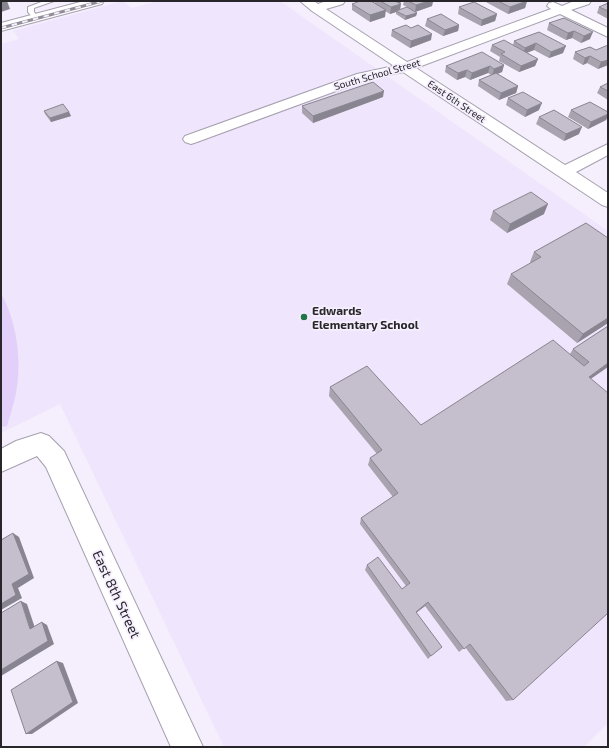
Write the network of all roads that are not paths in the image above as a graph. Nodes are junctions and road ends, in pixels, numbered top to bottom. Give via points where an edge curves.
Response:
1 (50, 1) edge
2 (98, 1) edge
3 (339, 1) edge
4 (544, 1) edge
5 (585, 1) edge
6 (34, 3) edge
7 (75, 4) edge
8 (311, 4) edge
9 (562, 10) junction
10 (36, 18) junction
11 (1, 27) edge
12 (608, 32) edge
13 (406, 67) junction
14 (191, 139) dead end
15 (608, 149) edge
16 (564, 172) junction
17 (608, 201) edge
18 (1, 461) edge
19 (187, 747) edge

1 - 6 lane
2 - 7 street
3 - 8 street
4 - 9 street
5 - 9 street, South School Street
6 - 10 lane via 31,12
7 - 10 street
8 - 13 street, East 6th Street
9 - 12 street
9 - 13 street, South School Street
10 - 11 street
13 - 14 street, South School Street via 362,77
13 - 16 street, East 6th Street
15 - 16 street
16 - 17 street, East 6th Street
18 - 19 street, East 8th Street via 24,449 41,444 55,459

